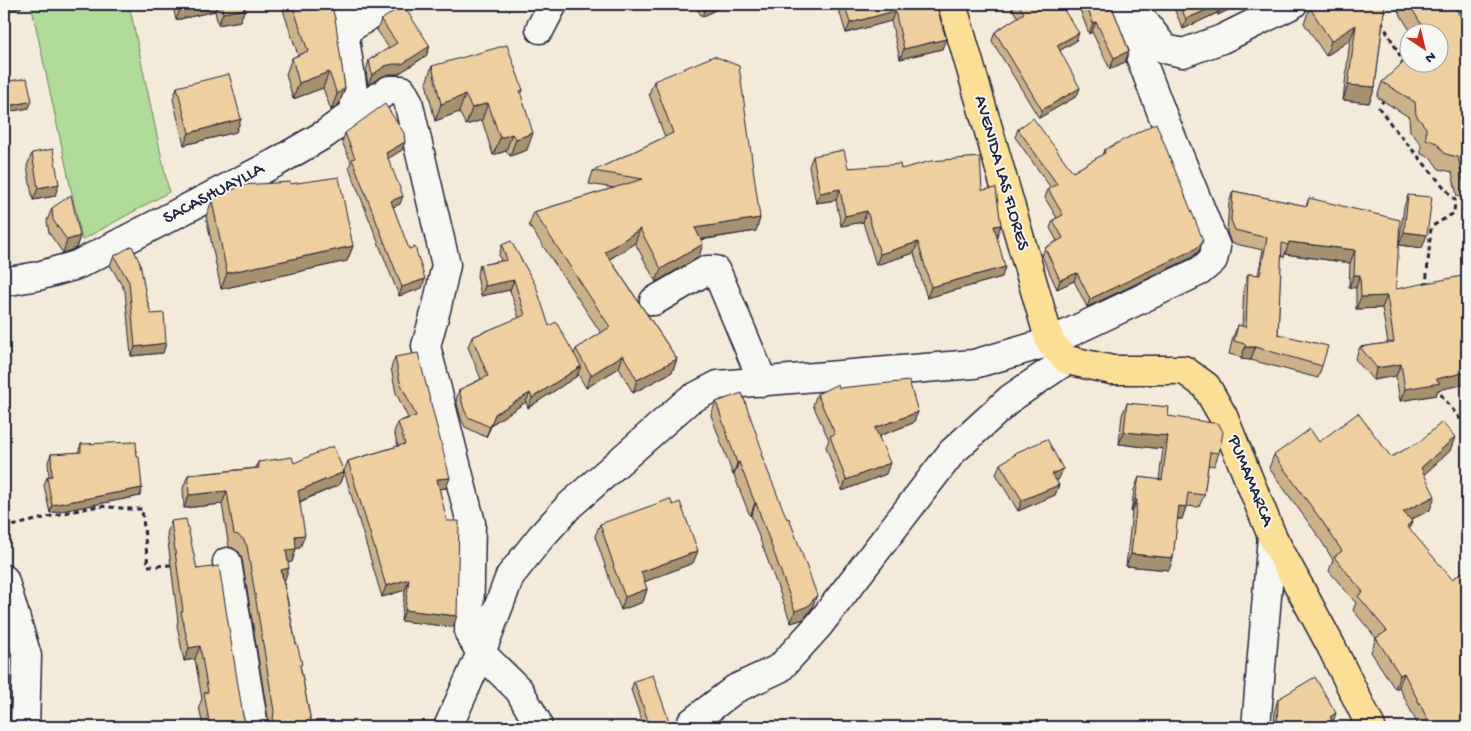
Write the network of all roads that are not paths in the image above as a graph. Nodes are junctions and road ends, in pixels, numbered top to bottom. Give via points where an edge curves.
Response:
1 (338, 4) edge
2 (387, 4) edge
3 (553, 4) edge
4 (952, 4) edge
5 (1120, 4) edge
6 (1125, 4) edge
7 (1293, 4) edge
8 (540, 29) dead end
9 (344, 32) junction
10 (356, 111) junction
11 (4, 282) edge
12 (654, 301) dead end
13 (1059, 351) junction
14 (763, 382) junction
15 (1272, 536) junction
16 (227, 562) dead end
17 (4, 579) edge
18 (481, 653) junction
19 (25, 727) edge
20 (254, 727) edge
21 (448, 727) edge
22 (538, 727) edge
23 (691, 727) edge
24 (1256, 727) edge
25 (1371, 727) edge

1 - 9 street
2 - 9 street
3 - 8 street
4 - 13 main road, AVENIDA LAS FLORES
5 - 13 street via 1216,247 1213,260 1200,271
6 - 7 street via 1165,49 1183,53 1222,39
9 - 10 street
10 - 11 street, SACASHUAYLLA via 325,134 275,163 77,265
10 - 18 street, SACASHUAYLLA via 389,90 402,90 408,101 446,264 426,346 471,523 469,633
12 - 14 street via 707,270 715,270
13 - 14 street via 974,364
13 - 15 main road, PUMAMARCA via 1112,370 1184,370 1206,386 1223,416
13 - 23 street via 952,452 819,625 780,668 735,689 692,722
14 - 18 street via 718,386 689,400 569,506 510,576
15 - 24 street
15 - 25 main road, PUMAMARCA
16 - 20 street
17 - 19 street via 27,656
18 - 21 street
18 - 22 street via 519,690

